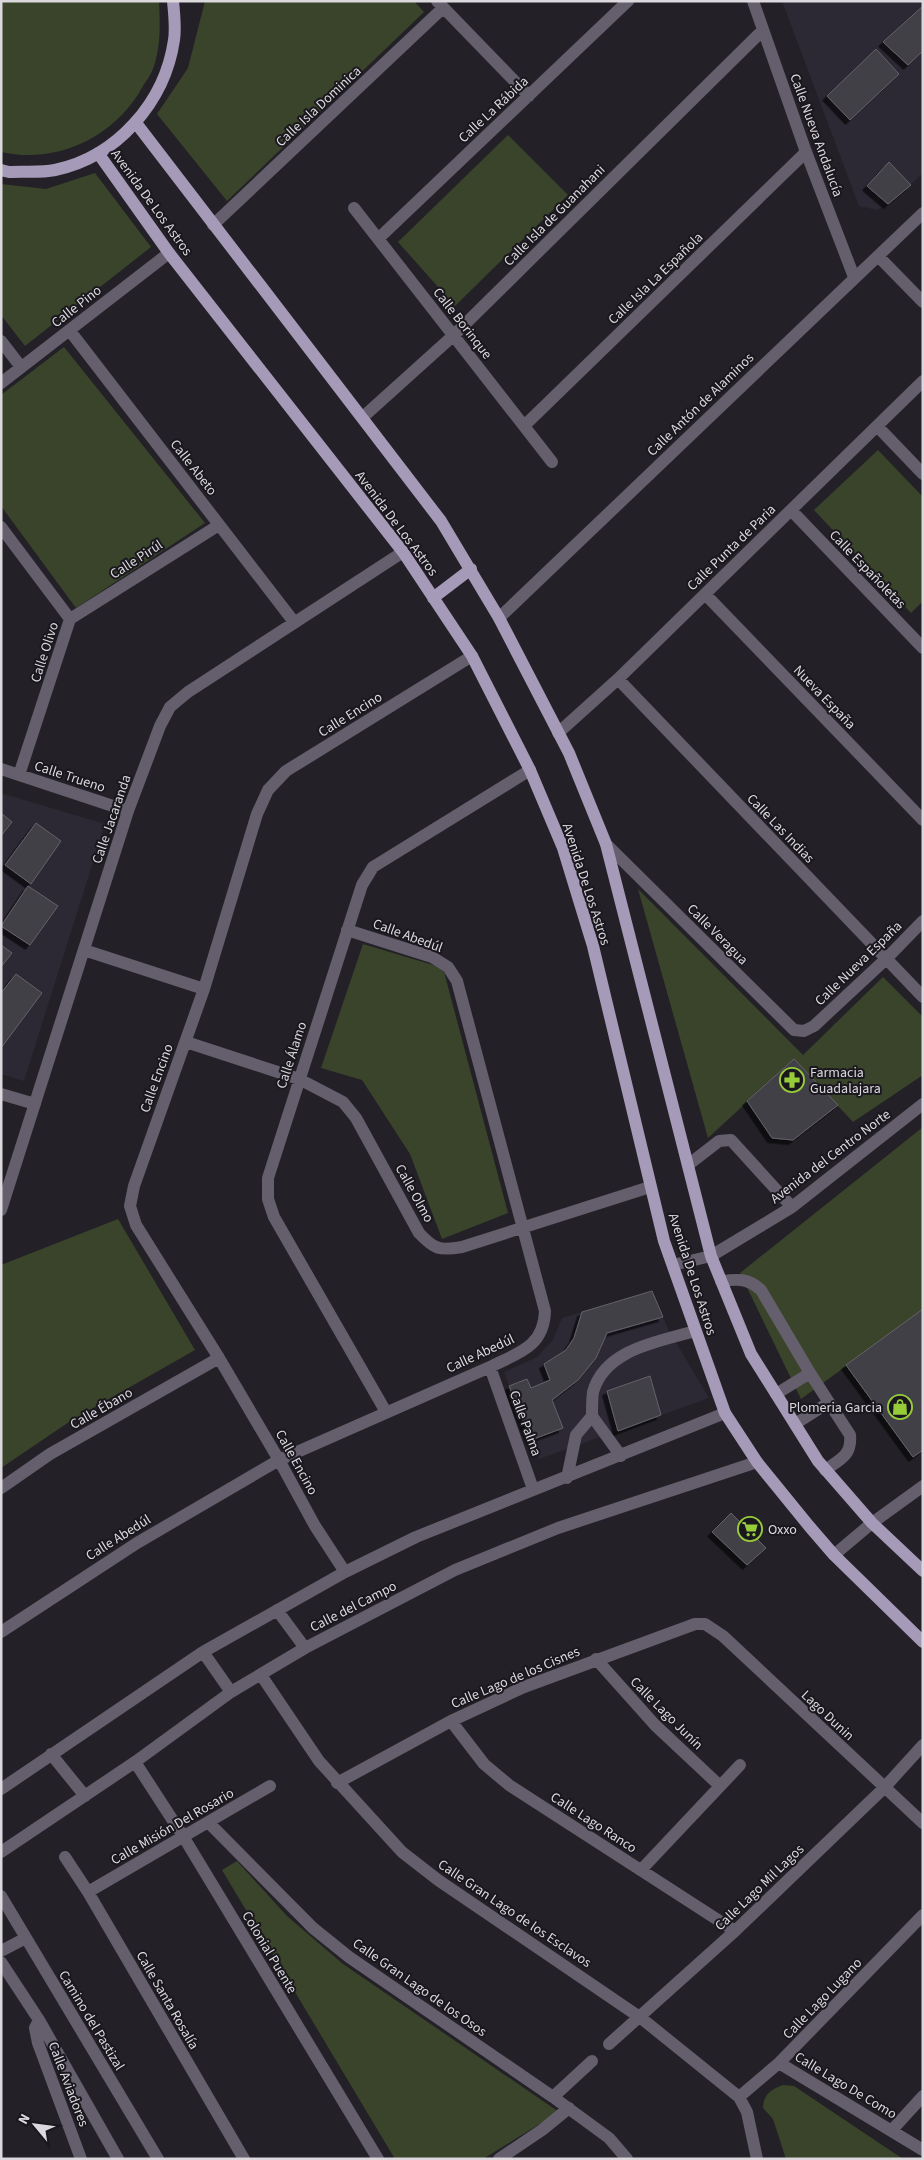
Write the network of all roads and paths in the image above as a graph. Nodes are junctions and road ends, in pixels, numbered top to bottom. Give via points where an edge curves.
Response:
1 (173, 1) edge
2 (628, 1) edge
3 (753, 1) edge
4 (440, 5) edge
5 (763, 30) junction
6 (529, 96) junction
7 (136, 123) junction
8 (806, 152) junction
9 (98, 153) junction
10 (1, 170) edge
11 (354, 208) dead end
12 (923, 213) edge
13 (213, 225) junction
14 (379, 238) junction
15 (169, 253) junction
16 (878, 256) junction
17 (854, 277) junction
18 (923, 302) edge
19 (70, 331) junction
20 (454, 334) junction
21 (1, 341) edge
22 (21, 367) junction
23 (923, 381) edge
24 (1, 382) edge
25 (362, 417) junction
26 (524, 426) junction
27 (877, 426) junction
28 (552, 462) dead end
29 (923, 474) edge
30 (791, 510) junction
31 (218, 524) junction
32 (1, 527) edge
33 (403, 552) junction
34 (471, 569) junction
35 (705, 594) junction
36 (433, 598) junction
37 (499, 618) junction
38 (70, 619) junction
39 (294, 622) junction
40 (923, 648) edge
41 (472, 656) junction
42 (618, 679) junction
43 (558, 733) junction
44 (1, 769) edge
45 (530, 770) junction
46 (19, 774) junction
47 (128, 811) junction
48 (923, 820) edge
49 (606, 844) junction
50 (923, 920) edge
51 (347, 930) junction
52 (84, 950) junction
53 (886, 959) junction
54 (204, 989) junction
55 (923, 996) edge
56 (814, 1026) joint
57 (186, 1042) junction
58 (299, 1079) junction
59 (1, 1094) edge
60 (35, 1104) junction
61 (923, 1104) edge
62 (688, 1165) junction
63 (650, 1186) junction
64 (792, 1207) junction
65 (1, 1210) edge
66 (521, 1226) junction
67 (711, 1256) junction
68 (673, 1265) junction
69 (721, 1281) junction
70 (694, 1331) junction
71 (219, 1358) junction
72 (490, 1367) junction
73 (810, 1373) junction
74 (776, 1394) junction
75 (828, 1403) junction
76 (386, 1412) junction
77 (725, 1413) junction
78 (592, 1416) junction
79 (795, 1424) junction
80 (621, 1456) junction
81 (280, 1460) junction
82 (757, 1462) junction
83 (825, 1470) junction
84 (567, 1478) junction
85 (923, 1486) edge
86 (1, 1488) edge
87 (533, 1489) junction
88 (872, 1523) junction
89 (834, 1555) junction
90 (923, 1571) edge
91 (345, 1572) junction
92 (277, 1610) junction
93 (713, 1629) joint
94 (1, 1632) edge
95 (923, 1642) edge
96 (304, 1648) junction
97 (203, 1652) junction
98 (596, 1659) junction
99 (261, 1675) junction
100 (231, 1692) junction
101 (451, 1721) junction
102 (923, 1745) edge
103 (51, 1754) junction
104 (134, 1762) junction
105 (740, 1765) dead end
106 (337, 1783) junction
107 (270, 1786) dead end
108 (720, 1786) junction
109 (884, 1788) junction
110 (1, 1789) edge
111 (85, 1796) junction
112 (209, 1823) junction
113 (923, 1823) edge
114 (183, 1836) junction
115 (1, 1852) edge
116 (65, 1857) dead end
117 (641, 1870) junction
118 (88, 1892) junction
119 (1, 1896) edge
120 (923, 1915) edge
121 (735, 1931) junction
122 (26, 1938) junction
123 (1, 1951) edge
124 (1, 1962) edge
125 (641, 2018) junction
126 (39, 2020) junction
127 (609, 2044) dead end
128 (592, 2061) dead end
129 (780, 2063) junction
130 (923, 2096) edge
131 (554, 2097) junction
132 (739, 2097) junction
133 (569, 2108) junction
134 (892, 2130) junction
135 (923, 2150) edge
136 (81, 2159) edge
137 (118, 2159) edge
138 (158, 2159) edge
139 (244, 2159) edge
140 (378, 2159) edge
141 (499, 2159) edge
142 (627, 2159) edge
143 (757, 2159) edge

1 - 7 main road via 174,39 162,84
2 - 6 street, Calle La Rábida
3 - 5 street, Calle Nueva Andalucía
4 - 6 street
4 - 13 street, Calle Isla Dominica
5 - 8 street, Calle Nueva Andalucía
5 - 20 street, Calle Isla de Guanahani
6 - 14 street, Calle La Rábida
7 - 9 main road
7 - 13 main road, Avenida De Los Astros
8 - 17 street, Calle Nueva Andalucía
8 - 26 street, Calle Isla La Española
9 - 10 main road via 55,170
9 - 15 main road, Avenida De Los Astros
11 - 14 street, Calle Borinque
12 - 16 street, Calle Antón de Alaminos
13 - 25 main road, Avenida De Los Astros
14 - 20 street, Calle Borinque
15 - 19 street, Calle Pino
15 - 33 main road, Avenida De Los Astros
16 - 17 street, Calle Antón de Alaminos
16 - 18 street
17 - 37 street, Calle Antón de Alaminos
19 - 22 street, Calle Pino
19 - 31 street, Calle Abeto
20 - 25 street, Calle Isla de Guanahani
20 - 26 street, Calle Borinque
21 - 22 street
22 - 24 street, Calle Pino
23 - 27 street, Calle Punta de Paria
25 - 34 main road, Avenida De Los Astros via 441,521
26 - 28 street, Calle Borinque
27 - 29 street
27 - 30 street, Calle Punta de Paria
30 - 35 street, Calle Punta de Paria
30 - 40 street, Calle Españoletas
31 - 38 street, Calle Pirúl
31 - 39 street, Calle Abeto
32 - 38 street, Calle Olivo
33 - 36 main road, Avenida De Los Astros
33 - 39 street, Calle Jacaranda
34 - 36 main road
34 - 37 main road, Avenida De Los Astros
35 - 42 street, Calle Punta de Paria
35 - 48 street, Nueva España
36 - 41 main road, Avenida De Los Astros
37 - 43 main road, Avenida De Los Astros
38 - 46 street, Calle Olivo
39 - 47 street, Calle Jacaranda via 170,707
41 - 45 main road, Avenida De Los Astros
41 - 54 street, Calle Encino via 286,771 268,790
42 - 43 street, Calle Punta de Paria
42 - 53 street, Calle Las Indias
43 - 49 main road, Avenida De Los Astros
44 - 46 street, Calle Trueno
45 - 51 street, Calle Álamo via 373,867 362,885
45 - 63 main road, Avenida De Los Astros via 563,848 593,946
46 - 47 street, Calle Trueno
47 - 52 street, Calle Jacaranda
49 - 56 street, Calle Veragua via 784,1022 794,1030 804,1031
49 - 62 main road, Avenida De Los Astros
50 - 53 street, Calle Nueva España
51 - 58 street, Calle Álamo
51 - 66 street, Calle Abedúl via 432,958 448,967 457,981
52 - 54 street
52 - 60 street, Calle Jacaranda
53 - 55 street, Calle Las Indias
53 - 56 street, Calle Nueva España
54 - 57 street, Calle Encino
57 - 58 street, Calle Olmo
57 - 71 street, Calle Encino via 134,1186 130,1206 136,1225
58 - 66 street, Calle Olmo via 343,1102 356,1118 419,1233 430,1246 444,1250 462,1247
58 - 76 street, Calle Álamo via 268,1178 268,1199 274,1217
59 - 60 street
60 - 65 street, Calle Jacaranda
61 - 64 street, Avenida del Centro Norte
62 - 64 street via 718,1141 730,1140
62 - 67 main road, Avenida De Los Astros
63 - 66 street, Calle Olmo
63 - 68 main road, Avenida De Los Astros
64 - 67 street, Avenida del Centro Norte
66 - 72 street, Calle Abedúl via 545,1310 544,1322 534,1343
67 - 68 street, Avenida del Centro Norte
67 - 69 main road, Avenida De Los Astros
68 - 70 main road, Avenida De Los Astros
69 - 73 street via 741,1279 761,1290
69 - 74 main road, Avenida De Los Astros via 751,1354
70 - 77 main road, Avenida De Los Astros
70 - 78 street via 638,1348 618,1358 602,1372 593,1393
71 - 81 street, Calle Encino
71 - 86 street, Calle Ébano via 50,1454
72 - 76 street, Calle Abedúl
72 - 87 street, Calle Palma
73 - 74 street
73 - 75 street
74 - 79 main road, Avenida De Los Astros
75 - 79 street
75 - 83 street via 850,1435 851,1446 844,1457
76 - 81 street, Calle Abedúl
77 - 80 street
77 - 82 main road, Avenida De Los Astros
78 - 80 street
78 - 84 street via 576,1435
79 - 83 main road, Avenida De Los Astros
80 - 84 street
81 - 91 street, Calle Encino via 315,1526
81 - 94 street, Calle Abedúl via 136,1542
82 - 89 main road, Avenida De Los Astros
82 - 96 street, Calle del Campo via 558,1528 455,1570
83 - 88 main road, Avenida De Los Astros
84 - 87 street
85 - 88 street
87 - 91 street via 416,1537
88 - 89 street
88 - 90 main road, Avenida De Los Astros
89 - 95 main road, Avenida De Los Astros
91 - 92 street
92 - 96 street
92 - 97 street
93 - 98 street, Calle Lago de los Cisnes via 705,1624 695,1624
93 - 109 street, Lago Dunin
96 - 99 street, Calle del Campo
97 - 100 street
97 - 103 street
98 - 101 street, Calle Lago de los Cisnes via 524,1687
98 - 108 street, Calle Lago Junín via 655,1725
99 - 100 street, Calle del Campo
99 - 106 street, Calle Gran Lago de los Esclavos
100 - 104 street, Calle del Campo
101 - 106 street, Calle Lago de los Cisnes
101 - 117 street, Calle Lago Ranco via 484,1764 509,1785
102 - 109 street, Calle Lago Mil Lagos
103 - 110 street
103 - 111 street
104 - 111 street, Calle del Campo
104 - 114 street, Colonial Puente
105 - 108 street
106 - 125 street, Calle Gran Lago de los Esclavos via 417,1864
107 - 112 street, Calle Misión Del Rosario
108 - 117 street
109 - 113 street, Lago Dunin
109 - 121 street, Calle Lago Mil Lagos
111 - 115 street, Calle del Campo
112 - 114 street, Calle Misión Del Rosario
112 - 131 street, Calle Gran Lago de los Osos via 313,1928 349,1957
114 - 118 street, Calle Misión Del Rosario
114 - 140 street, Colonial Puente
116 - 118 street, Calle Santa Rosalía
117 - 121 street, Calle Lago Ranco
118 - 139 street, Calle Santa Rosalía
119 - 122 street, Camino del Pastizal
120 - 129 street, Calle Lago Lugano
121 - 125 street, Calle Lago Mil Lagos
122 - 123 street
122 - 138 street, Camino del Pastizal
124 - 126 street
125 - 127 street, Calle Lago Mil Lagos
125 - 132 street, Calle Gran Lago de los Esclavos
126 - 136 street, Calle Aviadores via 35,2033 38,2043
126 - 137 street
128 - 131 street
129 - 132 street, Calle Lago Lugano
129 - 134 street, Calle Lago De Como
130 - 134 street
131 - 133 street, Calle Gran Lago de los Osos
132 - 143 street, Calle Gran Lago de los Esclavos via 747,2112
133 - 141 street
133 - 142 street, Calle Gran Lago de los Osos via 609,2138
134 - 135 street, Calle Lago De Como

